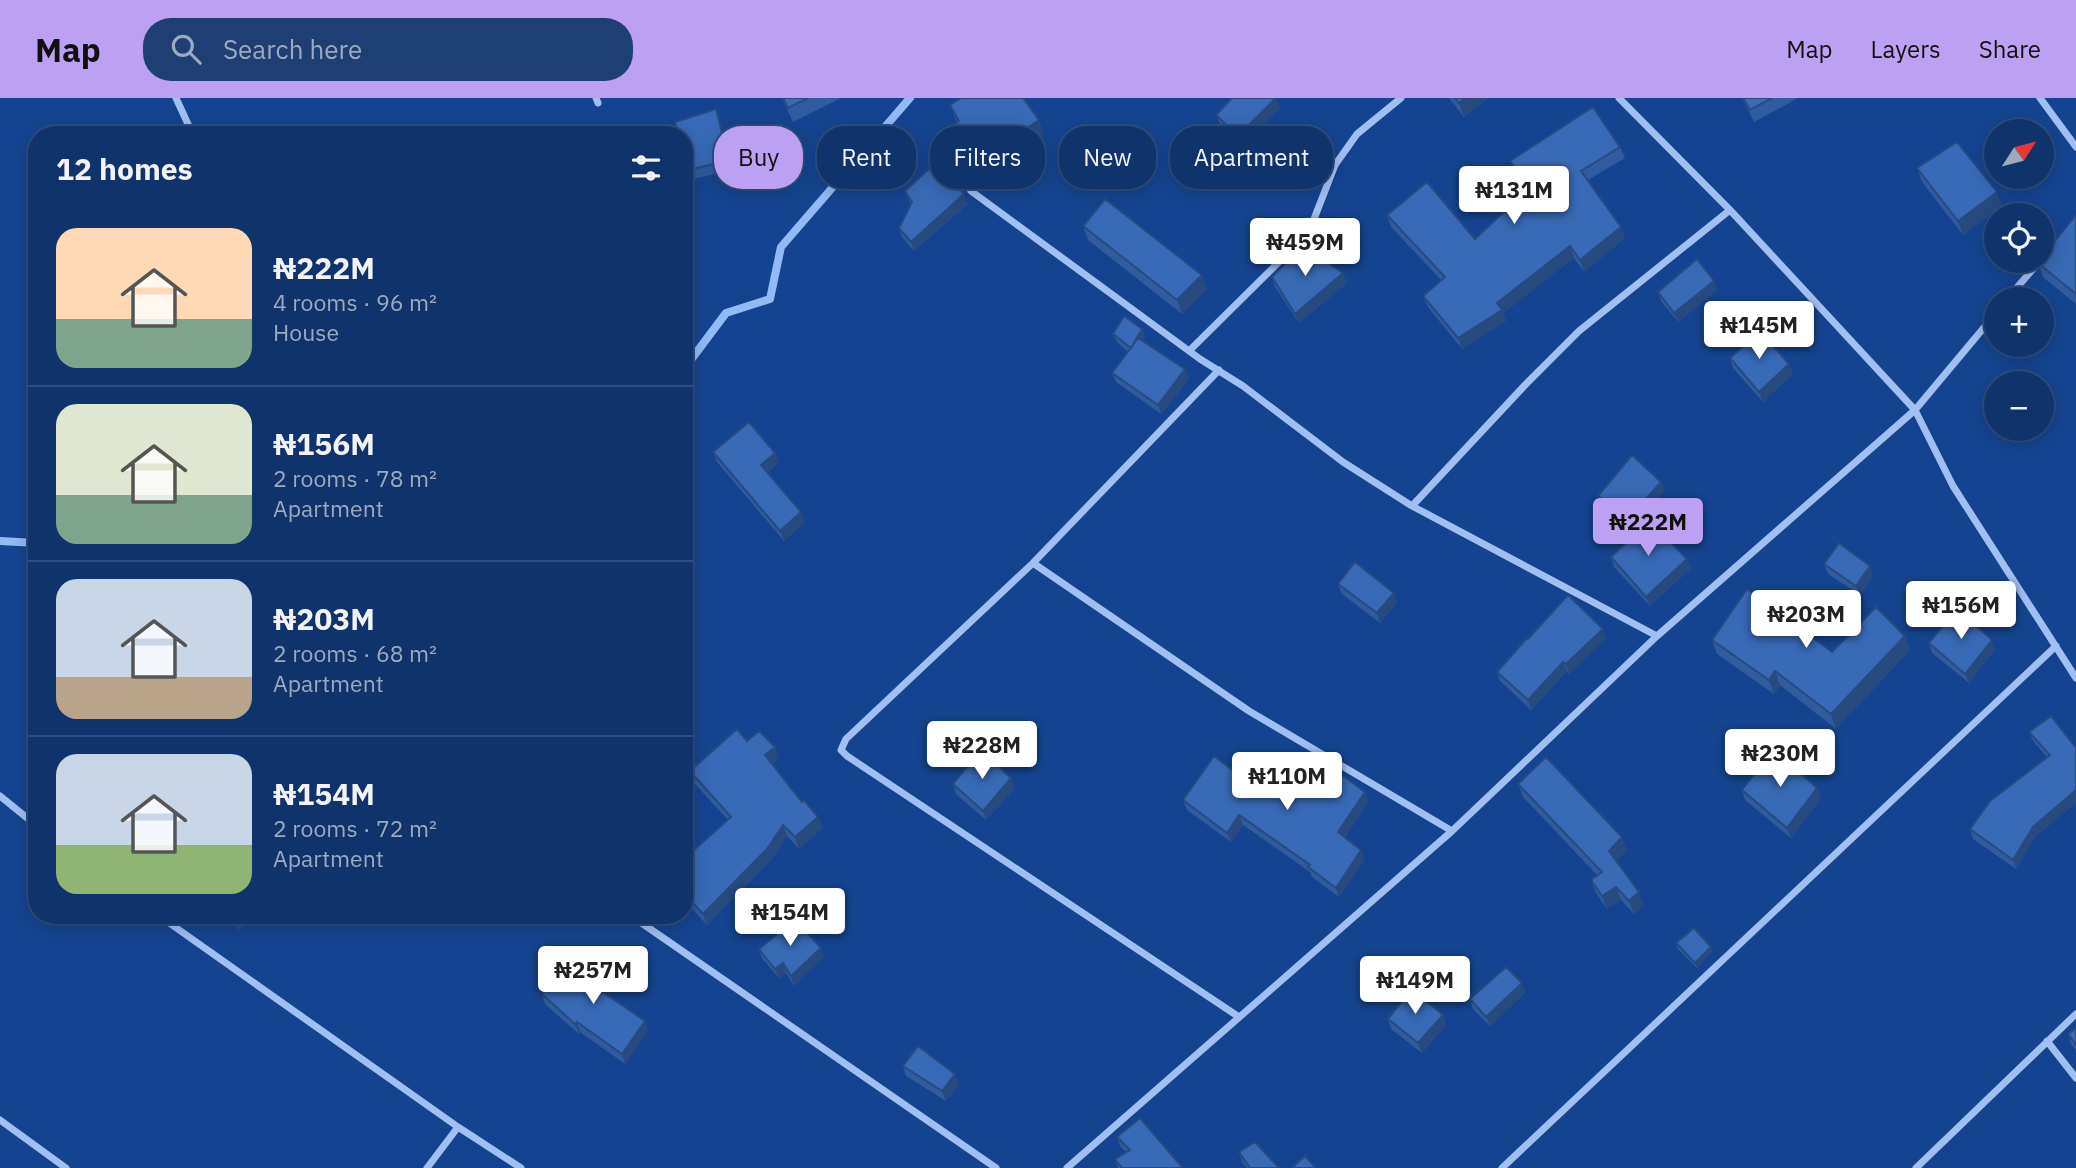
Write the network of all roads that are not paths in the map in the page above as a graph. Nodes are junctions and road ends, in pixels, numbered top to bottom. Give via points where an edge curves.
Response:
1 (176, 98) edge
2 (1401, 98) edge
3 (1619, 98) edge
4 (2040, 98) edge
5 (190, 126) edge
6 (2076, 147) edge
7 (971, 191) dead end
8 (1730, 210) junction
9 (2030, 273) edge
10 (2017, 287) edge
11 (1984, 328) edge
12 (1189, 351) junction
13 (1219, 370) junction
14 (1915, 410) junction
15 (1412, 506) junction
16 (1033, 563) junction
17 (1657, 636) junction
18 (2056, 646) junction
19 (2076, 678) edge
20 (0, 796) edge
21 (28, 819) edge
22 (1452, 831) junction
23 (171, 924) edge
24 (643, 924) edge
25 (2076, 1014) edge
26 (1239, 1017) junction
27 (2047, 1041) junction
28 (2076, 1079) edge
29 (0, 1120) edge
30 (458, 1127) junction
31 (66, 1168) edge
32 (427, 1168) edge
33 (522, 1168) edge
34 (996, 1168) edge
35 (1067, 1168) edge
36 (1502, 1168) edge
37 (1916, 1168) edge

1 - 5 street
2 - 12 street via 1357,134 1335,165 1314,219 1292,249
3 - 8 street
4 - 6 street
7 - 12 street
8 - 14 street
8 - 15 street via 1579,331
9 - 10 street
11 - 14 street
12 - 13 street
13 - 15 street via 1343,462
13 - 16 street
14 - 17 street
14 - 18 street via 1953,486
15 - 17 street
16 - 22 street via 1249,711
16 - 26 street via 846,739 841,750
17 - 22 street
18 - 19 street
18 - 36 street
20 - 21 street
22 - 26 street
23 - 30 street
24 - 34 street
25 - 27 street
26 - 35 street
27 - 28 street
27 - 37 street
29 - 31 street
30 - 32 street
30 - 33 street

